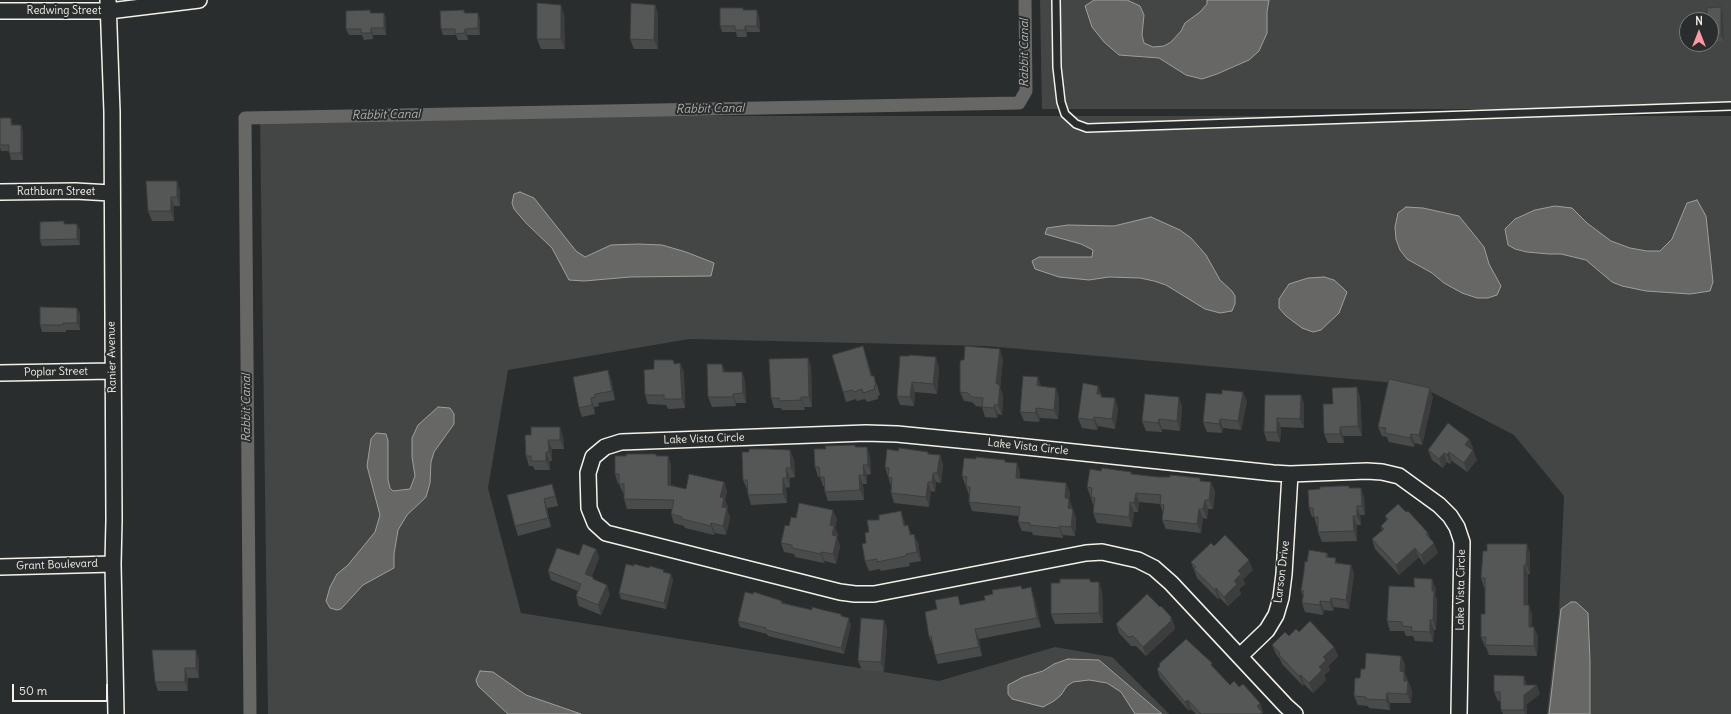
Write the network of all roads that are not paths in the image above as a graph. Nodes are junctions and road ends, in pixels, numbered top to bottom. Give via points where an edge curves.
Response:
1 (199, 0) edge
2 (1056, 0) edge
3 (108, 5) edge
4 (0, 11) edge
5 (1731, 106) edge
6 (0, 192) edge
7 (111, 193) junction
8 (112, 371) junction
9 (0, 373) edge
10 (1290, 474) junction
11 (113, 564) junction
12 (0, 567) edge
13 (1240, 656) junction
14 (116, 714) edge
15 (1295, 714) edge
16 (1459, 714) edge

1 - 3 street, Redwing Street
2 - 5 lane via 1057,67 1061,102 1065,114 1076,124 1088,128
3 - 4 street, Redwing Street
3 - 7 street, Ranier Avenue via 112,112
6 - 7 street, Rathburn Street
7 - 8 street, Ranier Avenue
8 - 9 street, Poplar Street
8 - 11 street, Ranier Avenue
10 - 13 street, Larson Drive via 1284,574 1276,615 1267,630
10 - 13 street, Lake Vista Circle via 866,433 621,442 605,447 594,457 588,473 589,508 595,523 606,533 848,593 874,594 1086,553 1102,552 1138,560 1154,568 1171,583
10 - 16 street, Lake Vista Circle via 1367,471 1399,476 1439,505 1458,527 1462,542
11 - 12 street, Grant Boulevard
11 - 14 street, Ranier Avenue
13 - 15 street, Lake Vista Circle

